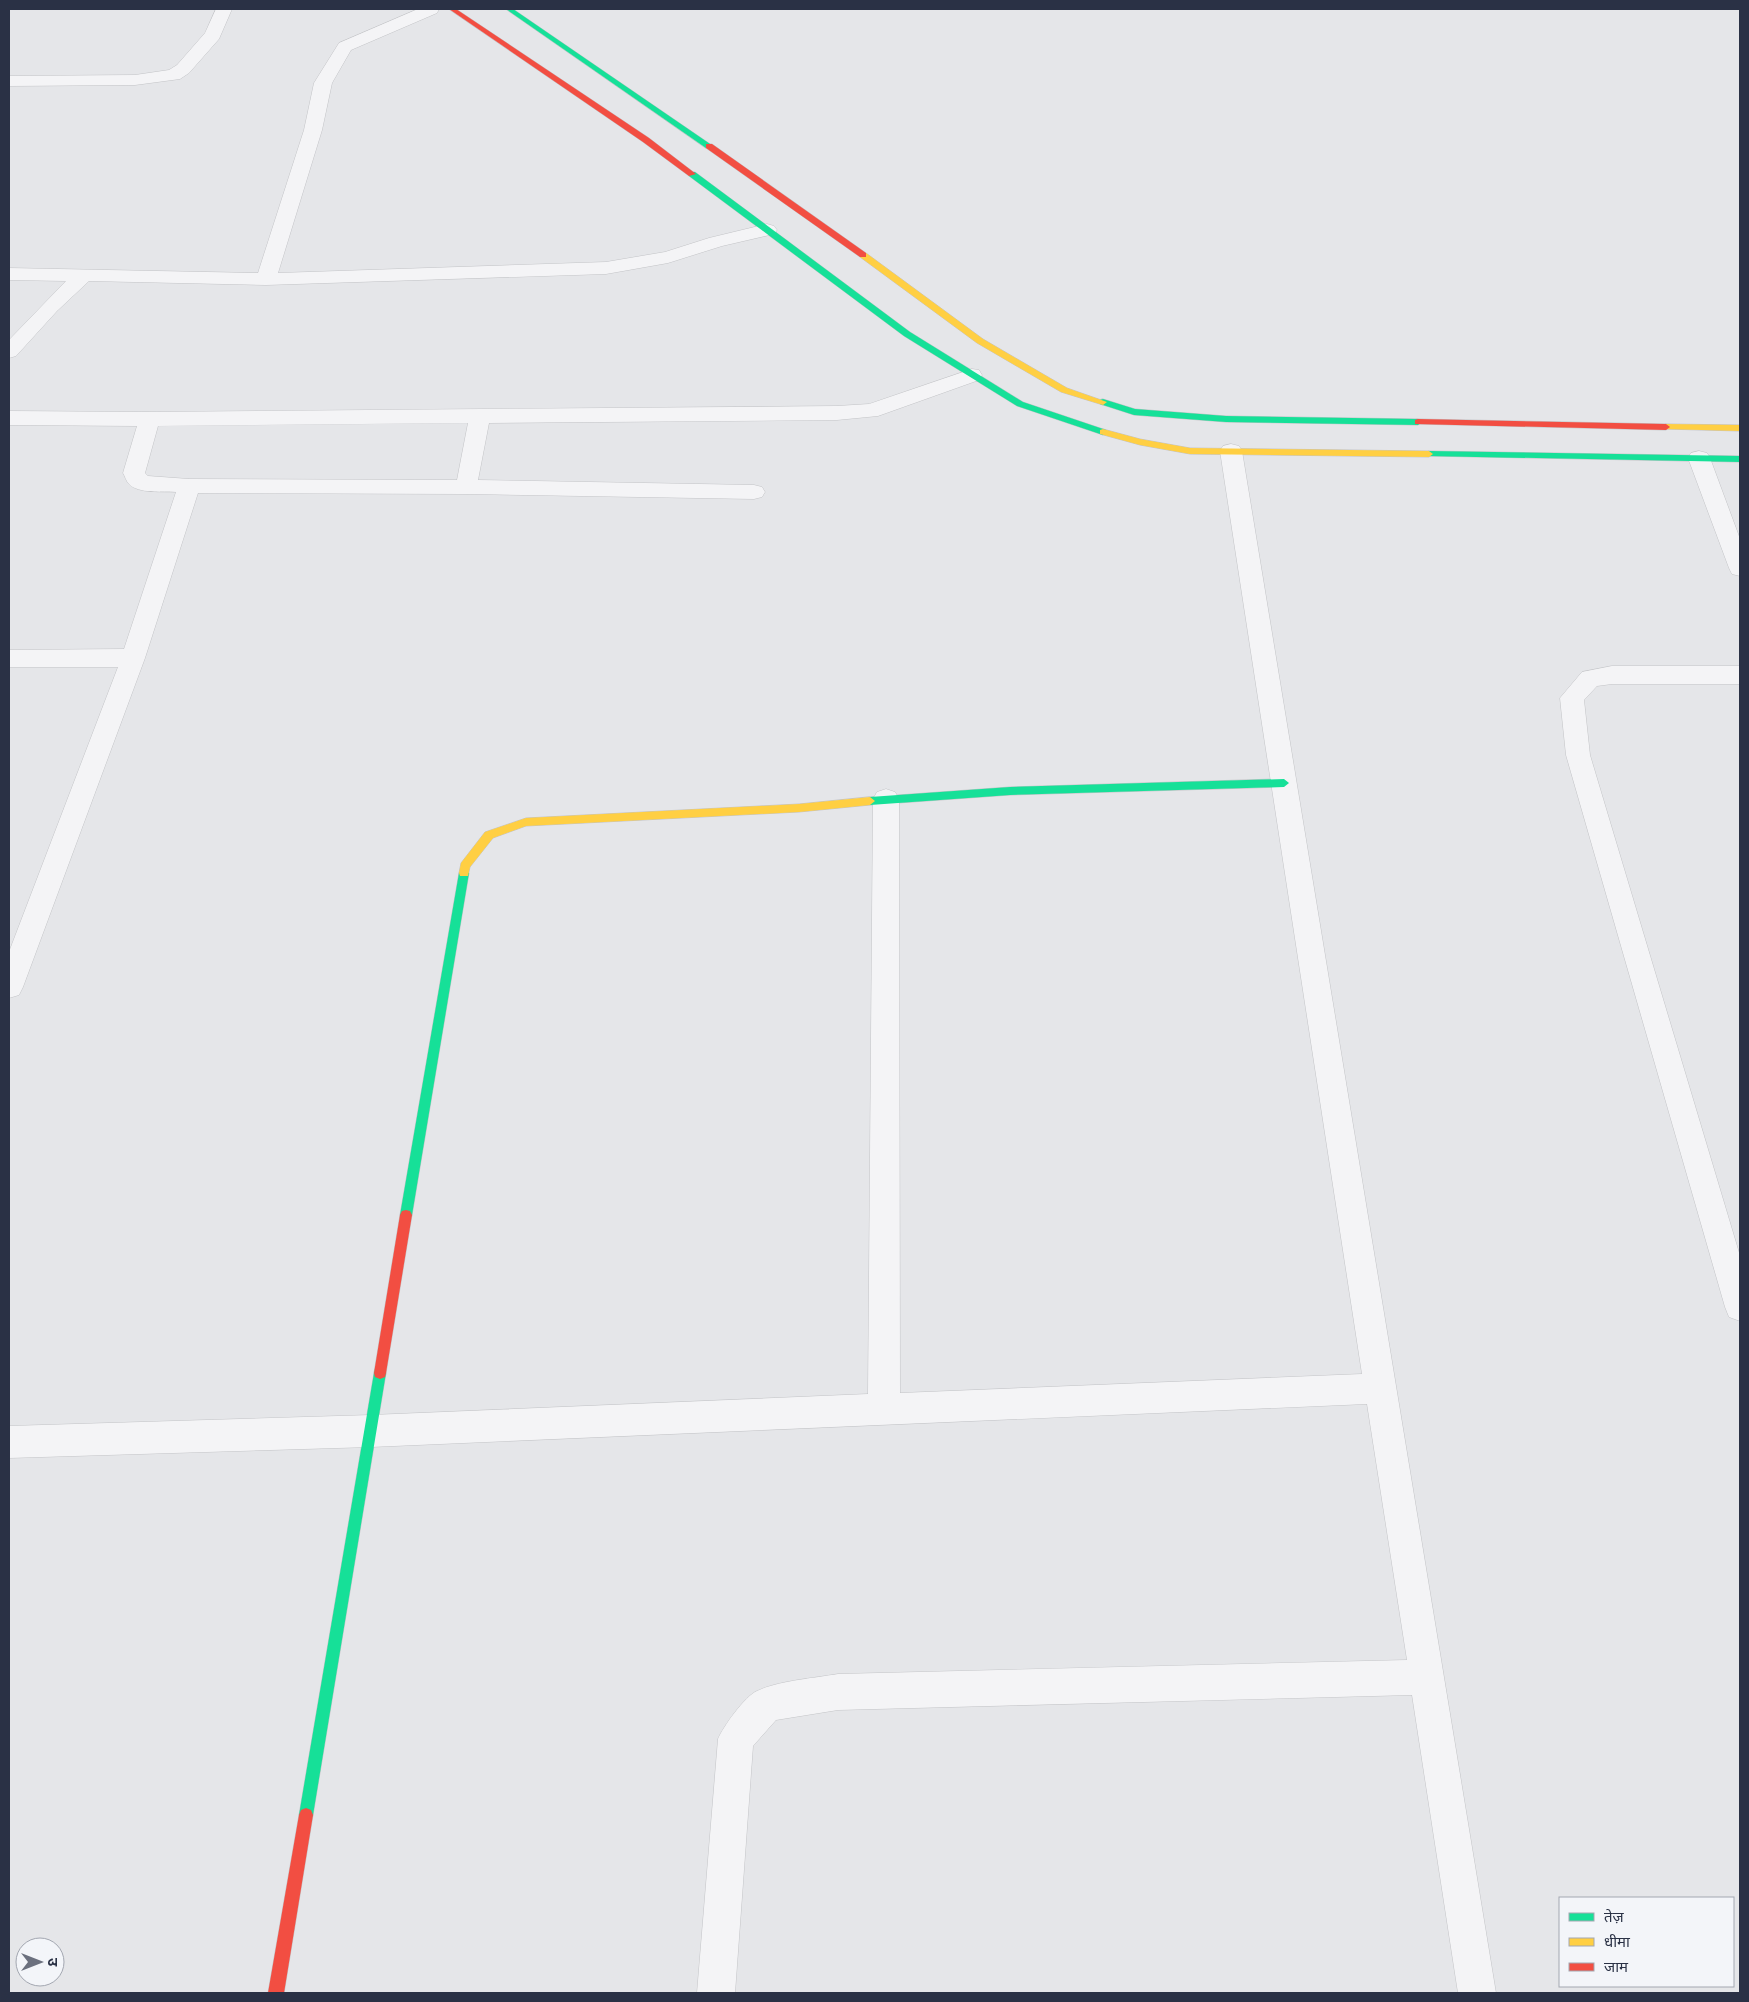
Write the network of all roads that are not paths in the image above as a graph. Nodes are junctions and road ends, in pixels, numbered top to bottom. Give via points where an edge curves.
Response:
1 (224, 9) edge
2 (431, 9) edge
3 (452, 9) edge
4 (509, 9) edge
5 (9, 81) edge
6 (767, 230) junction
7 (9, 274) edge
8 (84, 275) junction
9 (266, 278) junction
10 (9, 352) edge
11 (972, 375) junction
12 (480, 416) junction
13 (9, 418) edge
14 (149, 419) junction
15 (1740, 428) edge
16 (1231, 451) junction
17 (1698, 458) junction
18 (1740, 459) edge
19 (189, 486) junction
20 (466, 486) junction
21 (754, 492) dead end
22 (1740, 568) edge
23 (9, 658) edge
24 (133, 658) junction
25 (1740, 675) edge
26 (1284, 783) junction
27 (886, 799) junction
28 (16, 946) edge
29 (9, 987) edge
30 (1740, 1307) edge
31 (1380, 1388) junction
32 (884, 1409) junction
33 (371, 1431) junction
34 (9, 1442) edge
35 (1427, 1677) junction
36 (276, 1993) edge
37 (716, 1993) edge
38 (1477, 1993) edge

1 - 5 street via 213,35 174,75 135,80
2 - 9 street via 345,47 336,59 323,83 313,130
3 - 6 street via 646,140
4 - 15 street via 798,208 980,341 1064,390 1134,412 1226,419
6 - 9 street via 668,257 606,268
6 - 11 street via 907,334
7 - 8 street
8 - 9 street
8 - 10 street
11 - 12 street via 871,411
11 - 16 street via 1020,404 1090,428 1190,451
12 - 14 street
12 - 20 street
13 - 14 street
14 - 19 street via 134,473 137,480 145,484
16 - 17 street
16 - 26 street
17 - 18 street
17 - 22 street
19 - 20 street
19 - 24 street
20 - 21 street
23 - 24 street
24 - 28 street
25 - 30 street via 1612,675 1590,678 1572,698 1578,754
26 - 27 street via 1010,790
26 - 31 street
27 - 32 street
27 - 33 street via 799,808 526,822 489,835 465,866
28 - 29 street
31 - 32 street
31 - 35 street
32 - 33 street
33 - 34 street
33 - 36 street
35 - 37 street via 838,1692 767,1704 736,1739
35 - 38 street

